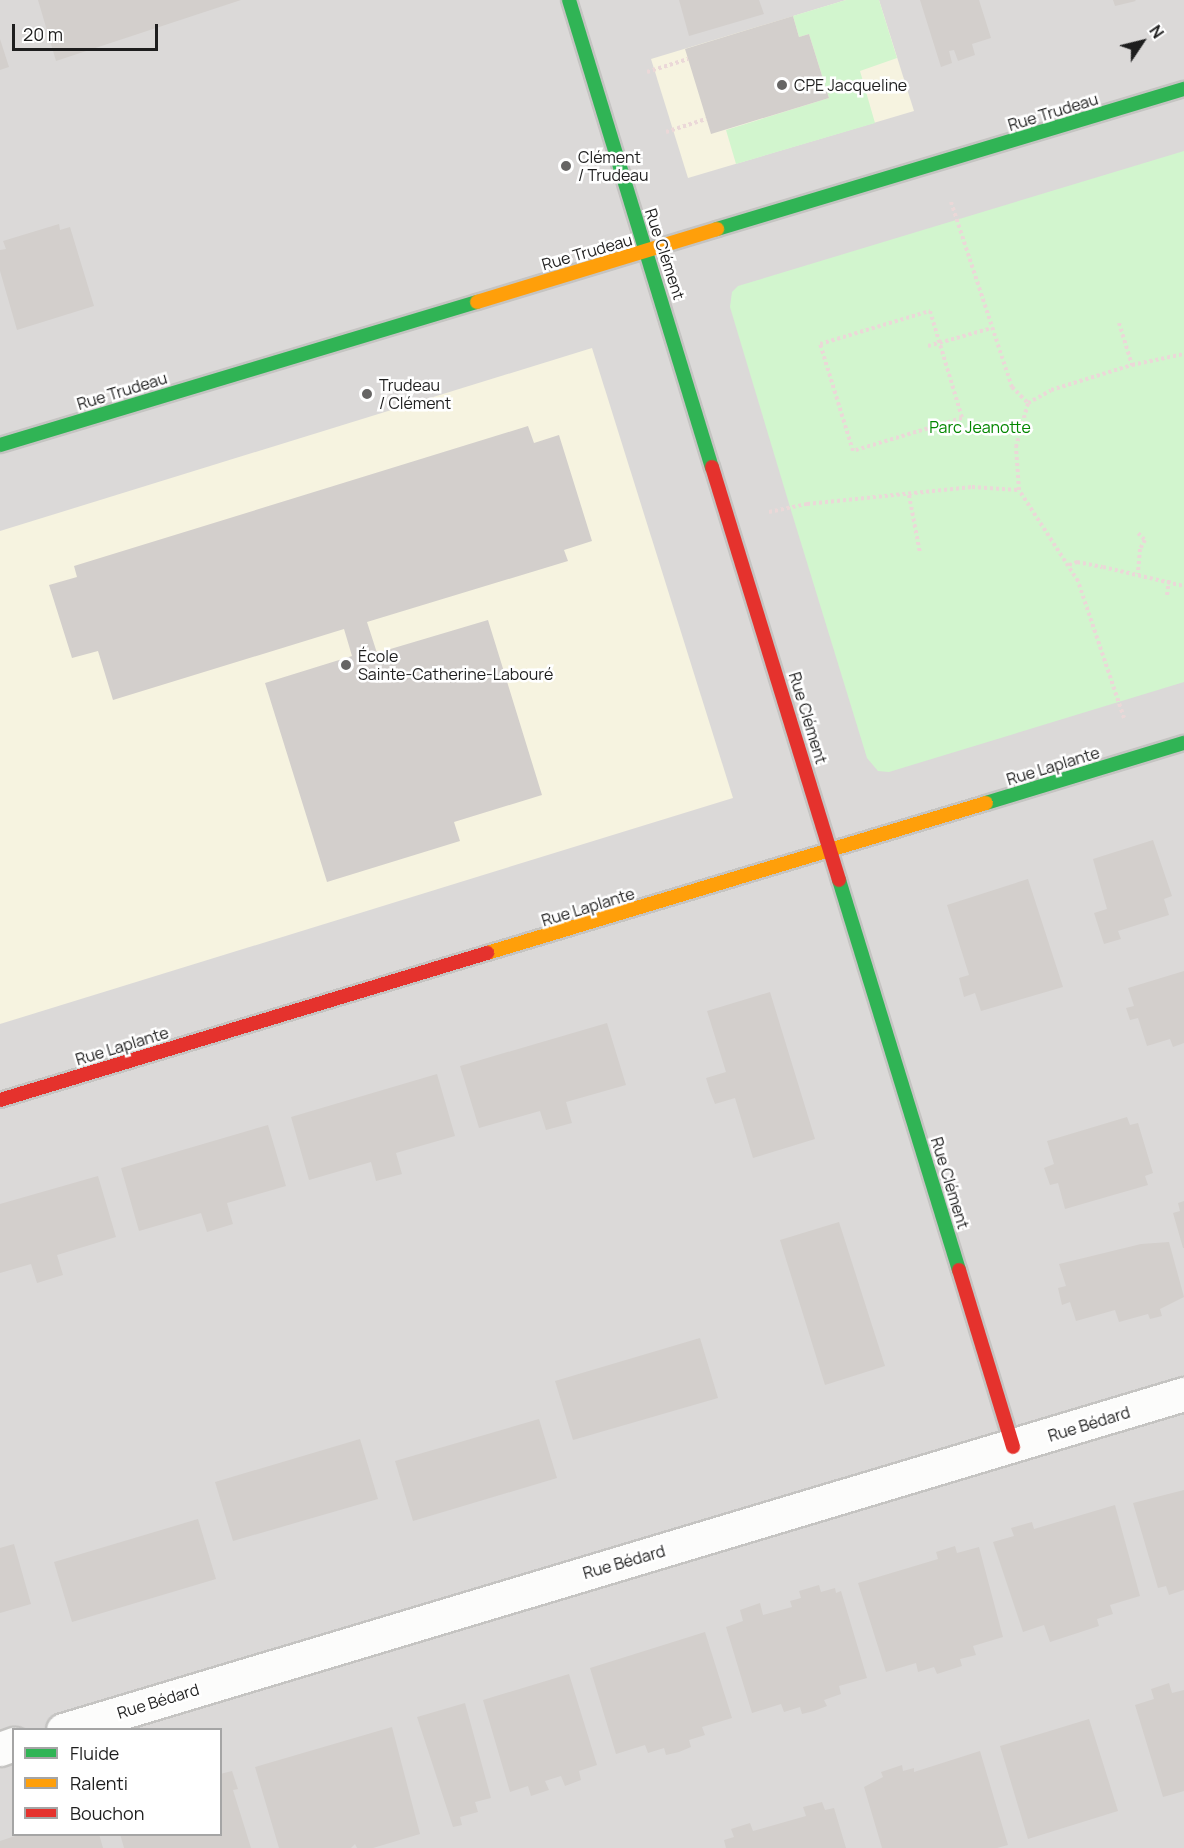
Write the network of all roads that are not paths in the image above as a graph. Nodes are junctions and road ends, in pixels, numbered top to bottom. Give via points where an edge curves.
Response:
1 (569, 0) edge
2 (1184, 89) edge
3 (647, 252) junction
4 (0, 446) edge
5 (1184, 743) edge
6 (831, 851) junction
7 (0, 1100) edge
8 (1184, 1394) edge
9 (1013, 1447) junction
10 (70, 1728) edge

1 - 3 street, Rue Clément
2 - 3 street, Rue Trudeau
3 - 4 street, Rue Trudeau
3 - 6 street, Rue Clément
5 - 6 street, Rue Laplante
6 - 7 street, Rue Laplante
6 - 9 street, Rue Clément
8 - 9 street, Rue Bédard
9 - 10 street, Rue Bédard

